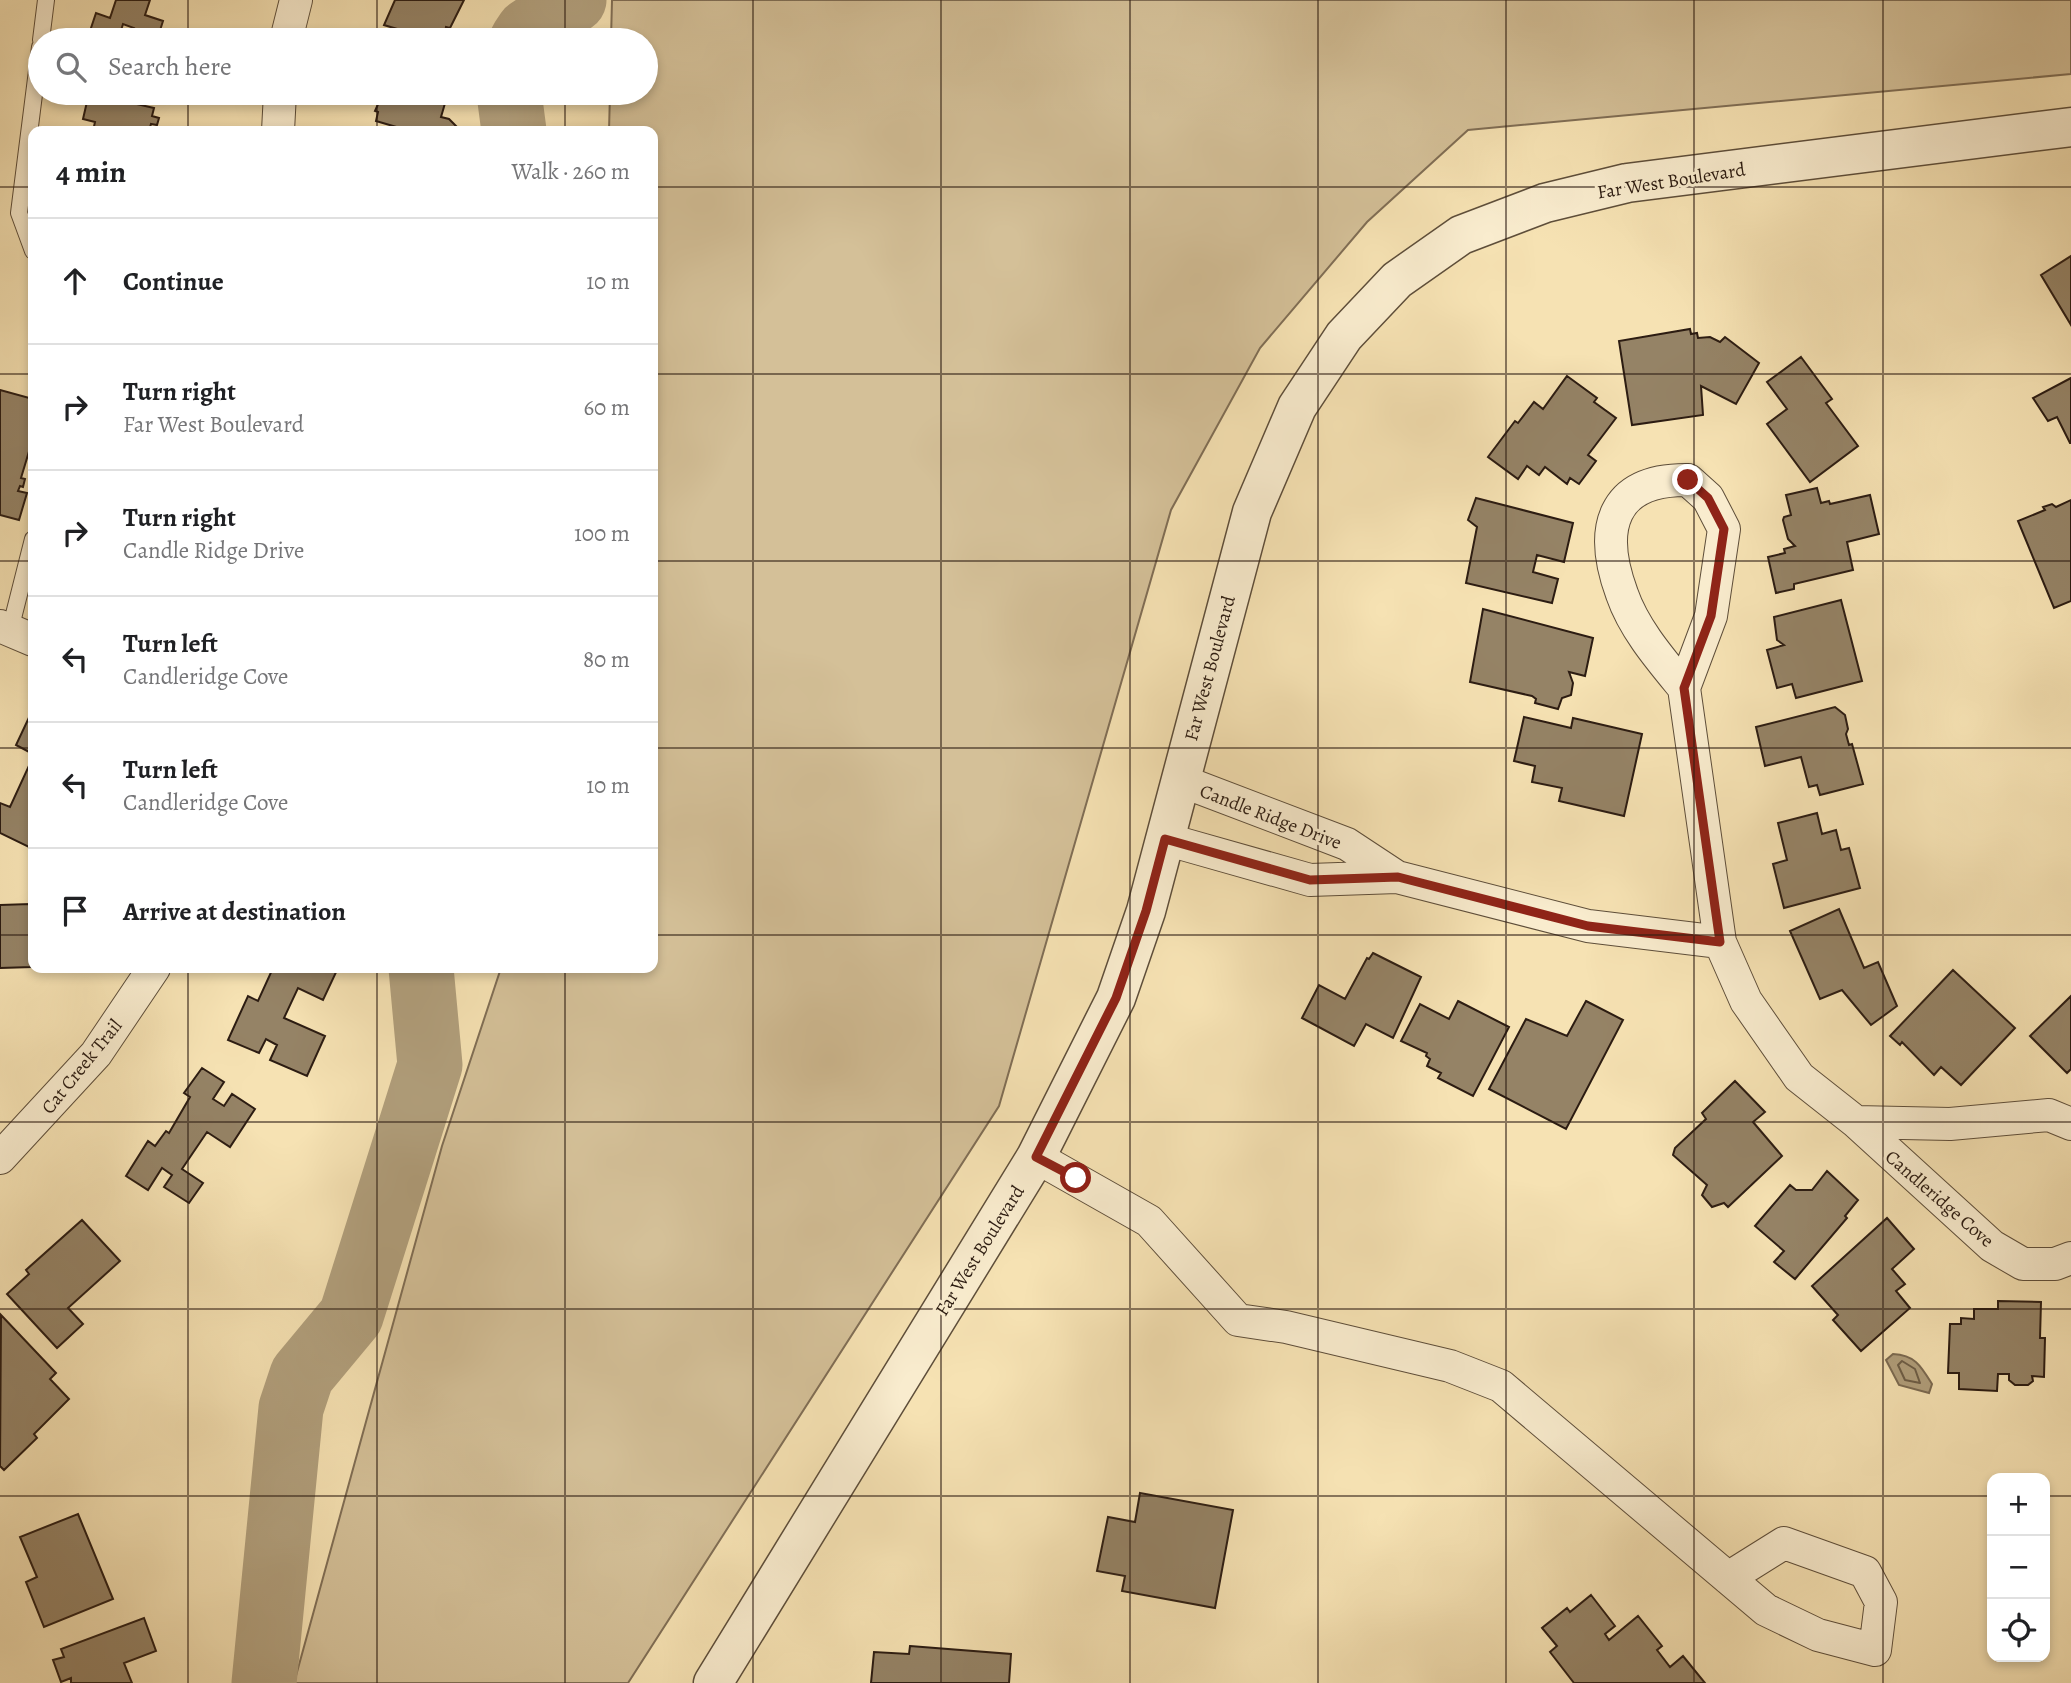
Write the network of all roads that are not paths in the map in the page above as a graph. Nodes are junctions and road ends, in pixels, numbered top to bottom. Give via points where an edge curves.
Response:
1 (46, 0) edge
2 (296, 0) edge
3 (42, 28) edge
4 (289, 28) edge
5 (33, 105) edge
6 (279, 105) edge
7 (30, 126) edge
8 (278, 126) edge
9 (2071, 127) edge
10 (28, 142) edge
11 (28, 237) edge
12 (28, 563) edge
13 (14, 632) edge
14 (1684, 688) junction
15 (1179, 780) junction
16 (1165, 839) junction
17 (1398, 877) junction
18 (1720, 942) junction
19 (151, 973) edge
20 (1856, 1122) junction
21 (2071, 1124) edge
22 (1036, 1157) junction
23 (0, 1158) edge
24 (2071, 1258) edge
25 (1728, 1578) junction
26 (713, 1683) edge

1 - 3 lane
2 - 4 street
5 - 7 lane
6 - 8 street
9 - 15 street, Far West Boulevard via 1627,183 1545,203 1461,235 1397,280 1344,337 1297,407 1252,512
10 - 11 lane via 19,213
12 - 13 lane
14 - 14 street, Candleridge Cove via 1655,653 1622,595 1612,553 1614,516 1631,491 1663,480 1688,480 1708,498 1724,529 1711,616
14 - 18 street, Candleridge Cove
15 - 16 street, Far West Boulevard
15 - 17 street, Candle Ridge Drive via 1347,844
16 - 17 street, Candle Ridge Drive via 1310,880
16 - 22 street, Far West Boulevard via 1116,998
17 - 18 street, Candle Ridge Drive via 1588,926
18 - 20 street, Candleridge Cove via 1746,1001 1799,1077
19 - 23 street, Cat Creek Trail via 96,1054
20 - 21 street, Candleridge Cove via 1950,1124 2049,1115
20 - 24 street, Candleridge Cove via 1992,1246 2023,1264 2055,1264
22 - 25 street via 1149,1221 1238,1320 1450,1366 1501,1386
22 - 26 street, Far West Boulevard
25 - 25 street via 1766,1610 1818,1635 1875,1650 1881,1602 1864,1572 1784,1544

